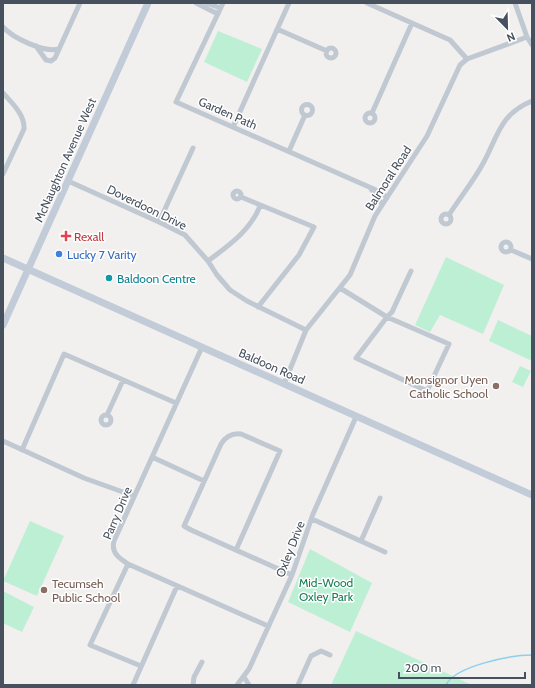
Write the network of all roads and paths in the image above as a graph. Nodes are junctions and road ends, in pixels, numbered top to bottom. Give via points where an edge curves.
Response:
1 (80, 3) edge
2 (148, 3) edge
3 (196, 3) edge
4 (207, 3) edge
5 (223, 3) edge
6 (289, 3) edge
7 (367, 3) edge
8 (515, 3) edge
9 (220, 8) junction
10 (218, 14) junction
11 (412, 23) junction
12 (3, 27) edge
13 (277, 29) junction
14 (527, 37) junction
15 (532, 45) edge
16 (36, 46) junction
17 (59, 49) junction
18 (326, 51) dead end
19 (467, 59) junction
20 (3, 93) edge
21 (532, 101) edge
22 (372, 113) dead end
23 (305, 115) dead end
24 (233, 127) junction
25 (193, 148) dead end
26 (288, 151) junction
27 (3, 170) edge
28 (68, 181) junction
29 (371, 189) junction
30 (241, 197) dead end
31 (387, 197) junction
32 (382, 204) junction
33 (260, 206) junction
34 (448, 215) dead end
35 (159, 222) junction
36 (511, 250) dead end
37 (3, 258) edge
38 (532, 259) edge
39 (208, 260) junction
40 (29, 269) junction
41 (411, 271) dead end
42 (340, 288) junction
43 (258, 307) junction
44 (387, 317) junction
45 (3, 325) edge
46 (306, 330) junction
47 (202, 347) junction
48 (123, 380) junction
49 (284, 384) junction
50 (176, 403) junction
51 (107, 415) dead end
52 (356, 417) junction
53 (3, 441) edge
54 (22, 450) junction
55 (152, 457) junction
56 (204, 481) junction
57 (134, 496) junction
58 (532, 496) edge
59 (380, 498) dead end
60 (312, 519) junction
61 (361, 540) junction
62 (236, 550) junction
63 (385, 552) dead end
64 (128, 564) junction
65 (292, 575) junction
66 (177, 586) junction
67 (268, 626) junction
68 (330, 654) dead end
69 (202, 662) dead end
70 (141, 666) junction
71 (244, 677) junction
72 (133, 685) edge
73 (193, 685) edge
74 (237, 685) edge
75 (249, 685) edge
76 (298, 685) edge

1 - 17 street
2 - 28 street, McNaughton Avenue West
3 - 10 street
4 - 9 street
5 - 9 street, Garden Path
6 - 13 street
7 - 11 street
8 - 14 street
9 - 10 street, Garden Path
10 - 24 street, Garden Path via 176,102
11 - 19 street via 450,40
11 - 22 street
12 - 16 street
13 - 18 street
13 - 24 street
14 - 15 street
14 - 19 street
16 - 17 street via 48,50
16 - 17 street via 43,58 48,61 55,58
19 - 31 street, Balmoral Road via 458,69 427,136
20 - 27 street via 13,104 24,124
21 - 34 street via 513,112 502,124 482,165
23 - 26 street
24 - 26 street, Garden Path
25 - 35 street
26 - 29 street, Garden Path
28 - 35 street, Doverdoon Drive
28 - 40 street, McNaughton Avenue West
29 - 31 street, Garden Path
29 - 32 street, Garden Path
30 - 33 street
31 - 32 street, Balmoral Road
32 - 42 street, Balmoral Road via 350,275
33 - 39 street via 250,225 233,243
33 - 43 street via 314,228 299,255
35 - 39 street, Doverdoon Drive via 185,235
36 - 38 street
37 - 40 street, Baldoon Road
39 - 43 street, Doverdoon Drive via 230,290
40 - 45 street, McNaughton Avenue West
40 - 47 street, Baldoon Road
41 - 44 street via 392,312
42 - 44 street
42 - 46 street, Balmoral Road
43 - 46 street, Doverdoon Drive
44 - 44 street via 356,358 427,391 449,344
46 - 49 street, Balmoral Road
47 - 49 street, Baldoon Road
47 - 50 street, Parry Drive
48 - 50 street
48 - 51 street
48 - 54 street via 64,354
49 - 52 street, Baldoon Road
50 - 55 street, Parry Drive
52 - 58 street, Baldoon Road
52 - 60 street, Oxley Drive
53 - 54 street
54 - 57 street via 84,478
55 - 56 street
55 - 57 street, Parry Drive
56 - 62 street via 184,526
56 - 62 street via 222,444 235,433 280,451
57 - 64 street, Parry Drive via 113,544 116,555
59 - 61 street
60 - 61 street
60 - 65 street, Oxley Drive
61 - 63 street
62 - 65 street
64 - 66 street, Parry Drive
64 - 70 street via 90,645
65 - 67 street, Oxley Drive
66 - 67 street, Parry Drive
66 - 70 street
67 - 71 street, Oxley Drive
68 - 76 street via 321,651 311,656
69 - 73 street
70 - 72 street
71 - 74 street, Oxley Drive
71 - 75 street

